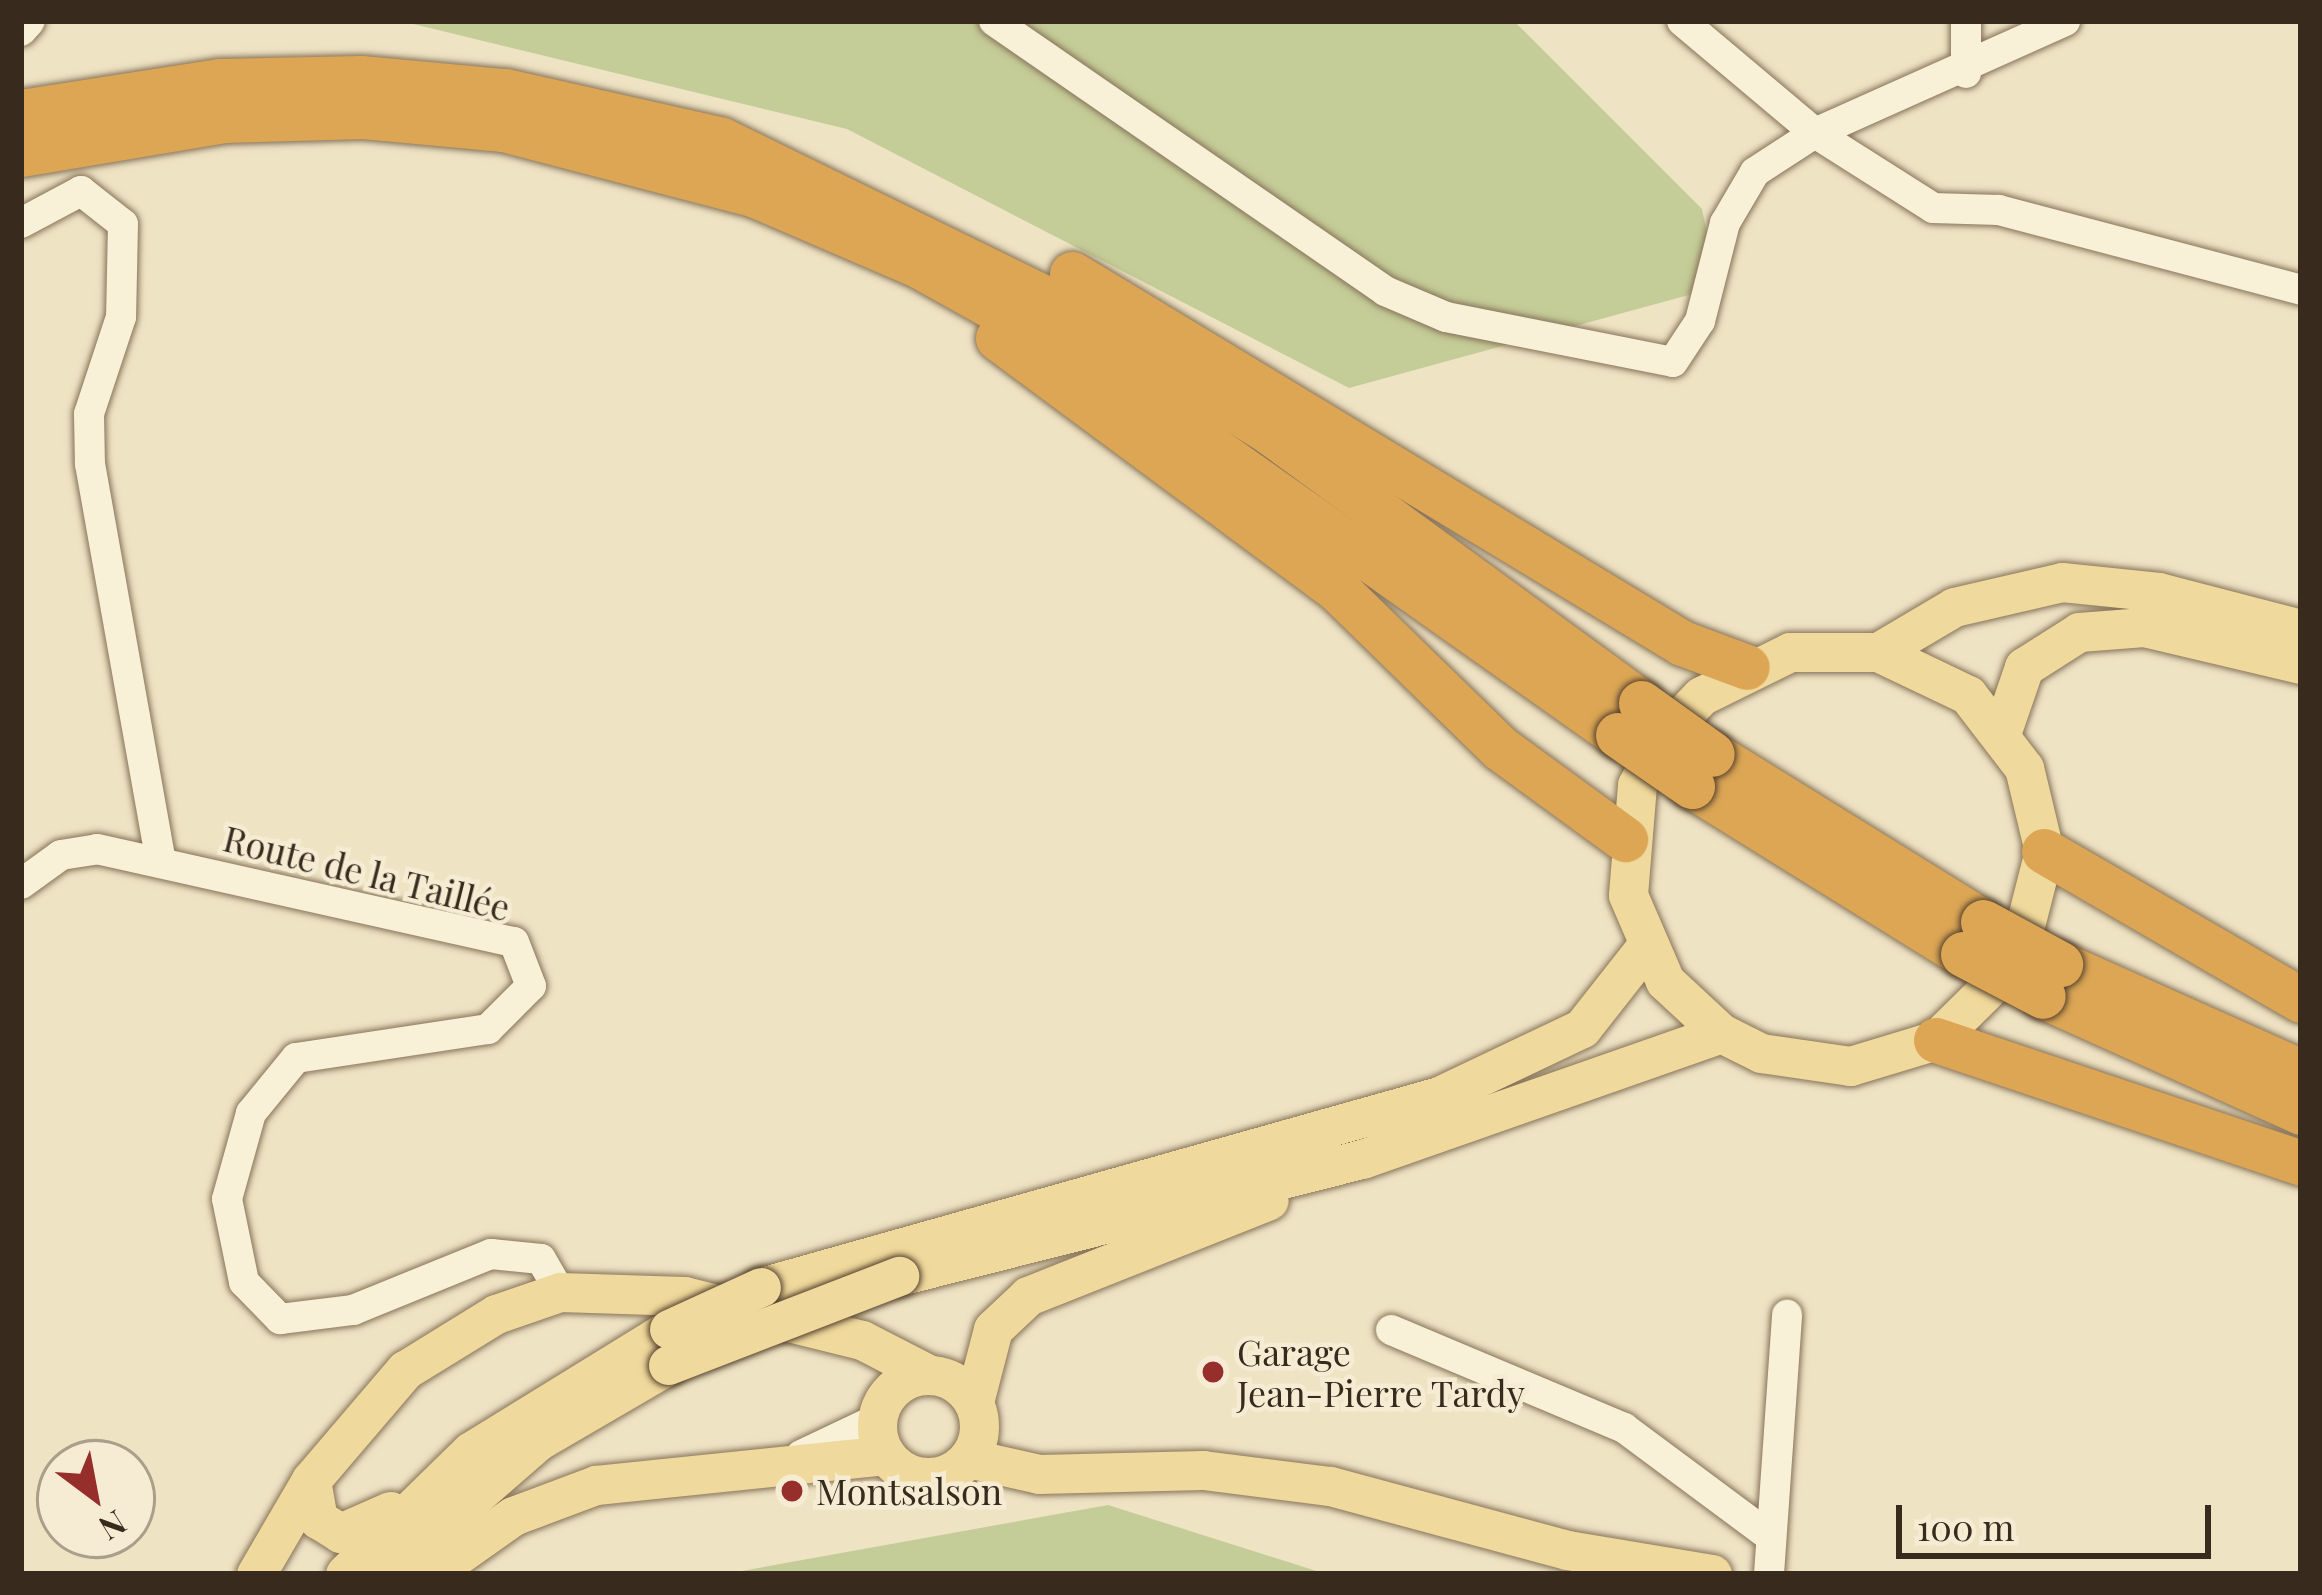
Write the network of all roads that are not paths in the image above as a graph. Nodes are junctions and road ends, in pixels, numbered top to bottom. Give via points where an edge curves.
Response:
1 (31, 21) edge
2 (994, 21) edge
3 (1682, 21) edge
4 (1966, 21) edge
5 (2065, 21) edge
6 (21, 31) edge
7 (1966, 74) junction
8 (21, 112) edge
9 (1815, 134) junction
10 (547, 138) junction
11 (722, 140) junction
12 (21, 154) edge
13 (21, 223) edge
14 (2301, 290) edge
15 (2301, 629) edge
16 (1878, 652) junction
17 (2301, 664) edge
18 (1748, 667) junction
19 (1630, 719) junction
20 (2002, 730) junction
21 (1625, 839) junction
22 (2044, 851) junction
23 (161, 863) junction
24 (21, 884) edge
25 (1645, 948) junction
26 (2051, 980) junction
27 (2301, 1000) edge
28 (1720, 1033) junction
29 (1936, 1040) junction
30 (2301, 1072) edge
31 (2301, 1112) edge
32 (1362, 1159) junction
33 (2301, 1163) edge
34 (560, 1292) junction
35 (1787, 1315) dead end
36 (1391, 1330) dead end
37 (835, 1337) junction
38 (668, 1347) junction
39 (928, 1374) junction
40 (976, 1410) junction
41 (882, 1425) junction
42 (968, 1458) junction
43 (1065, 1472) junction
44 (310, 1480) junction
45 (415, 1500) junction
46 (1771, 1537) junction
47 (256, 1574) edge
48 (345, 1574) edge
49 (386, 1574) edge
50 (430, 1574) edge
51 (1712, 1574) edge
52 (1769, 1574) edge

1 - 6 street
2 - 9 street via 1384,291 1446,316 1673,362 1700,321 1725,223 1755,172
3 - 9 street
4 - 7 street
5 - 7 street
7 - 9 street
8 - 11 highway via 220,81 361,77 505,91
9 - 14 street via 1933,208 1999,210
10 - 12 highway via 363,116 224,120
10 - 19 highway via 753,194 976,297
10 - 21 highway via 766,216 985,329 1336,588 1500,748
11 - 18 highway via 948,211 1035,254 1682,643
11 - 19 highway via 1104,327 1270,432
13 - 23 street via 81,191 123,224 121,317 89,413 90,464
15 - 16 main road via 2158,592 2062,582 1954,607
16 - 18 main road via 1790,652
16 - 20 main road via 1940,677
17 - 20 main road via 2144,627 2079,632 2024,667
18 - 21 main road via 1663,736
19 - 26 highway, bridge
20 - 22 main road via 2024,768
21 - 25 main road
22 - 27 highway
22 - 29 main road via 2016,961
23 - 24 street, Route de la Taillée via 98,848 61,855
23 - 34 street, Route de la Taillée via 514,942 527,964 531,986 488,1029 331,1046 270,1082 233,1151 227,1199 259,1306 321,1320 491,1254 541,1258
25 - 28 main road
25 - 38 main road, bridge via 1582,1028 1439,1096 761,1287
26 - 30 highway
26 - 31 highway
28 - 29 main road via 1761,1053 1850,1066
28 - 32 main road
29 - 33 highway
32 - 38 main road, bridge via 899,1276
32 - 40 main road via 1028,1296 992,1329
34 - 37 main road via 684,1296
34 - 44 main road via 496,1314 405,1370
35 - 46 street
36 - 46 street via 1624,1428
37 - 39 main road
37 - 41 main road
38 - 45 main road via 551,1394
38 - 49 main road via 538,1441
39 - 40 main road
39 - 41 main road
40 - 42 main road
40 - 43 main road
41 - 42 main road via 926,1478
41 - 50 main road via 573,1494 513,1516
42 - 43 main road
43 - 51 main road via 1203,1470 1330,1486 1567,1550
44 - 45 main road via 318,1519 340,1533
44 - 47 main road
45 - 48 main road
46 - 52 street

